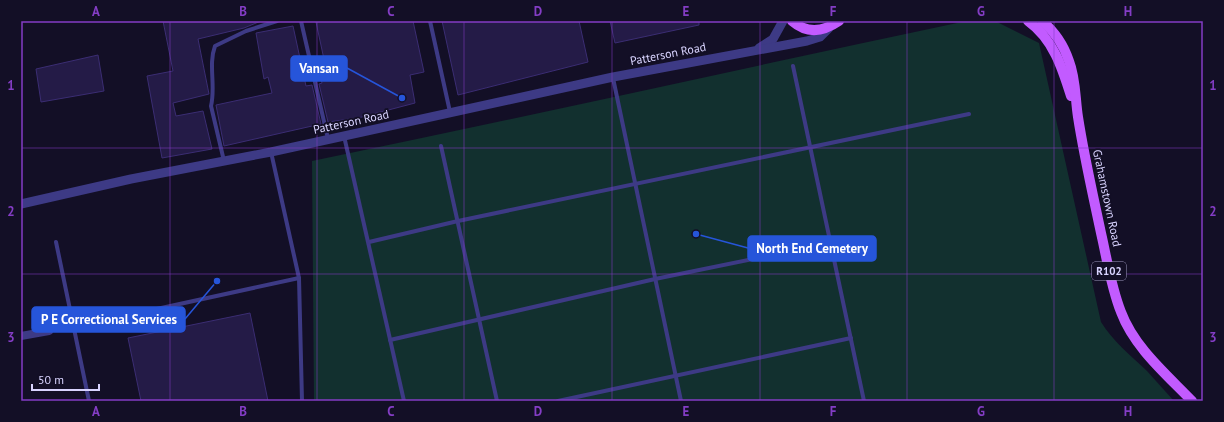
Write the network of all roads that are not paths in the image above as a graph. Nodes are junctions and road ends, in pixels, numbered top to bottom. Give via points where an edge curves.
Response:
1 (277, 21) edge
2 (301, 21) edge
3 (430, 21) edge
4 (783, 21) edge
5 (792, 21) edge
6 (839, 21) edge
7 (1028, 21) edge
8 (1042, 21) edge
9 (829, 28) junction
10 (756, 49) junction
11 (794, 66) dead end
12 (613, 77) junction
13 (450, 113) junction
14 (969, 114) dead end
15 (1077, 117) junction
16 (344, 136) junction
17 (328, 139) junction
18 (441, 146) dead end
19 (811, 148) junction
20 (271, 152) junction
21 (224, 161) junction
22 (635, 185) junction
23 (21, 204) edge
24 (458, 221) junction
25 (56, 242) dead end
26 (369, 242) junction
27 (831, 243) junction
28 (299, 278) junction
29 (655, 279) junction
30 (480, 318) junction
31 (74, 327) junction
32 (49, 331) dead end
33 (21, 336) edge
34 (851, 338) junction
35 (390, 340) junction
36 (675, 376) junction
37 (89, 401) edge
38 (302, 401) edge
39 (404, 401) edge
40 (497, 401) edge
41 (558, 401) edge
42 (681, 401) edge
43 (864, 401) edge
44 (1192, 401) edge

1 - 21 lane via 246,31 215,46 211,106
2 - 17 lane
3 - 13 lane
4 - 10 street, Patterson Road via 773,38
5 - 9 main road via 800,28 810,30
6 - 9 main road
7 - 15 main road, Grahamstown Road / R102 via 1050,41
8 - 15 main road, Grahamstown Road / R102 via 1057,37 1069,61 1074,76
9 - 10 street, Patterson Road via 816,39
10 - 12 street, Patterson Road
11 - 19 lane
12 - 13 street, Patterson Road
12 - 22 lane
13 - 16 street, Patterson Road
14 - 19 lane
15 - 44 main road, Grahamstown Road / R102 via 1120,311 1127,328 1136,340
16 - 17 street, Patterson Road
16 - 26 lane
17 - 20 street, Patterson Road
18 - 24 lane
19 - 22 lane
19 - 27 lane
20 - 21 street, Patterson Road
20 - 28 lane
21 - 23 street, Patterson Road
22 - 24 lane
22 - 29 lane
24 - 26 lane
24 - 30 lane
25 - 31 lane
26 - 35 lane
27 - 29 lane
27 - 34 lane
28 - 31 lane
28 - 38 lane
29 - 30 lane
29 - 36 lane
30 - 35 lane
30 - 40 lane
31 - 37 lane
32 - 33 street
34 - 36 lane
34 - 43 lane
35 - 39 lane
36 - 41 lane
36 - 42 lane

